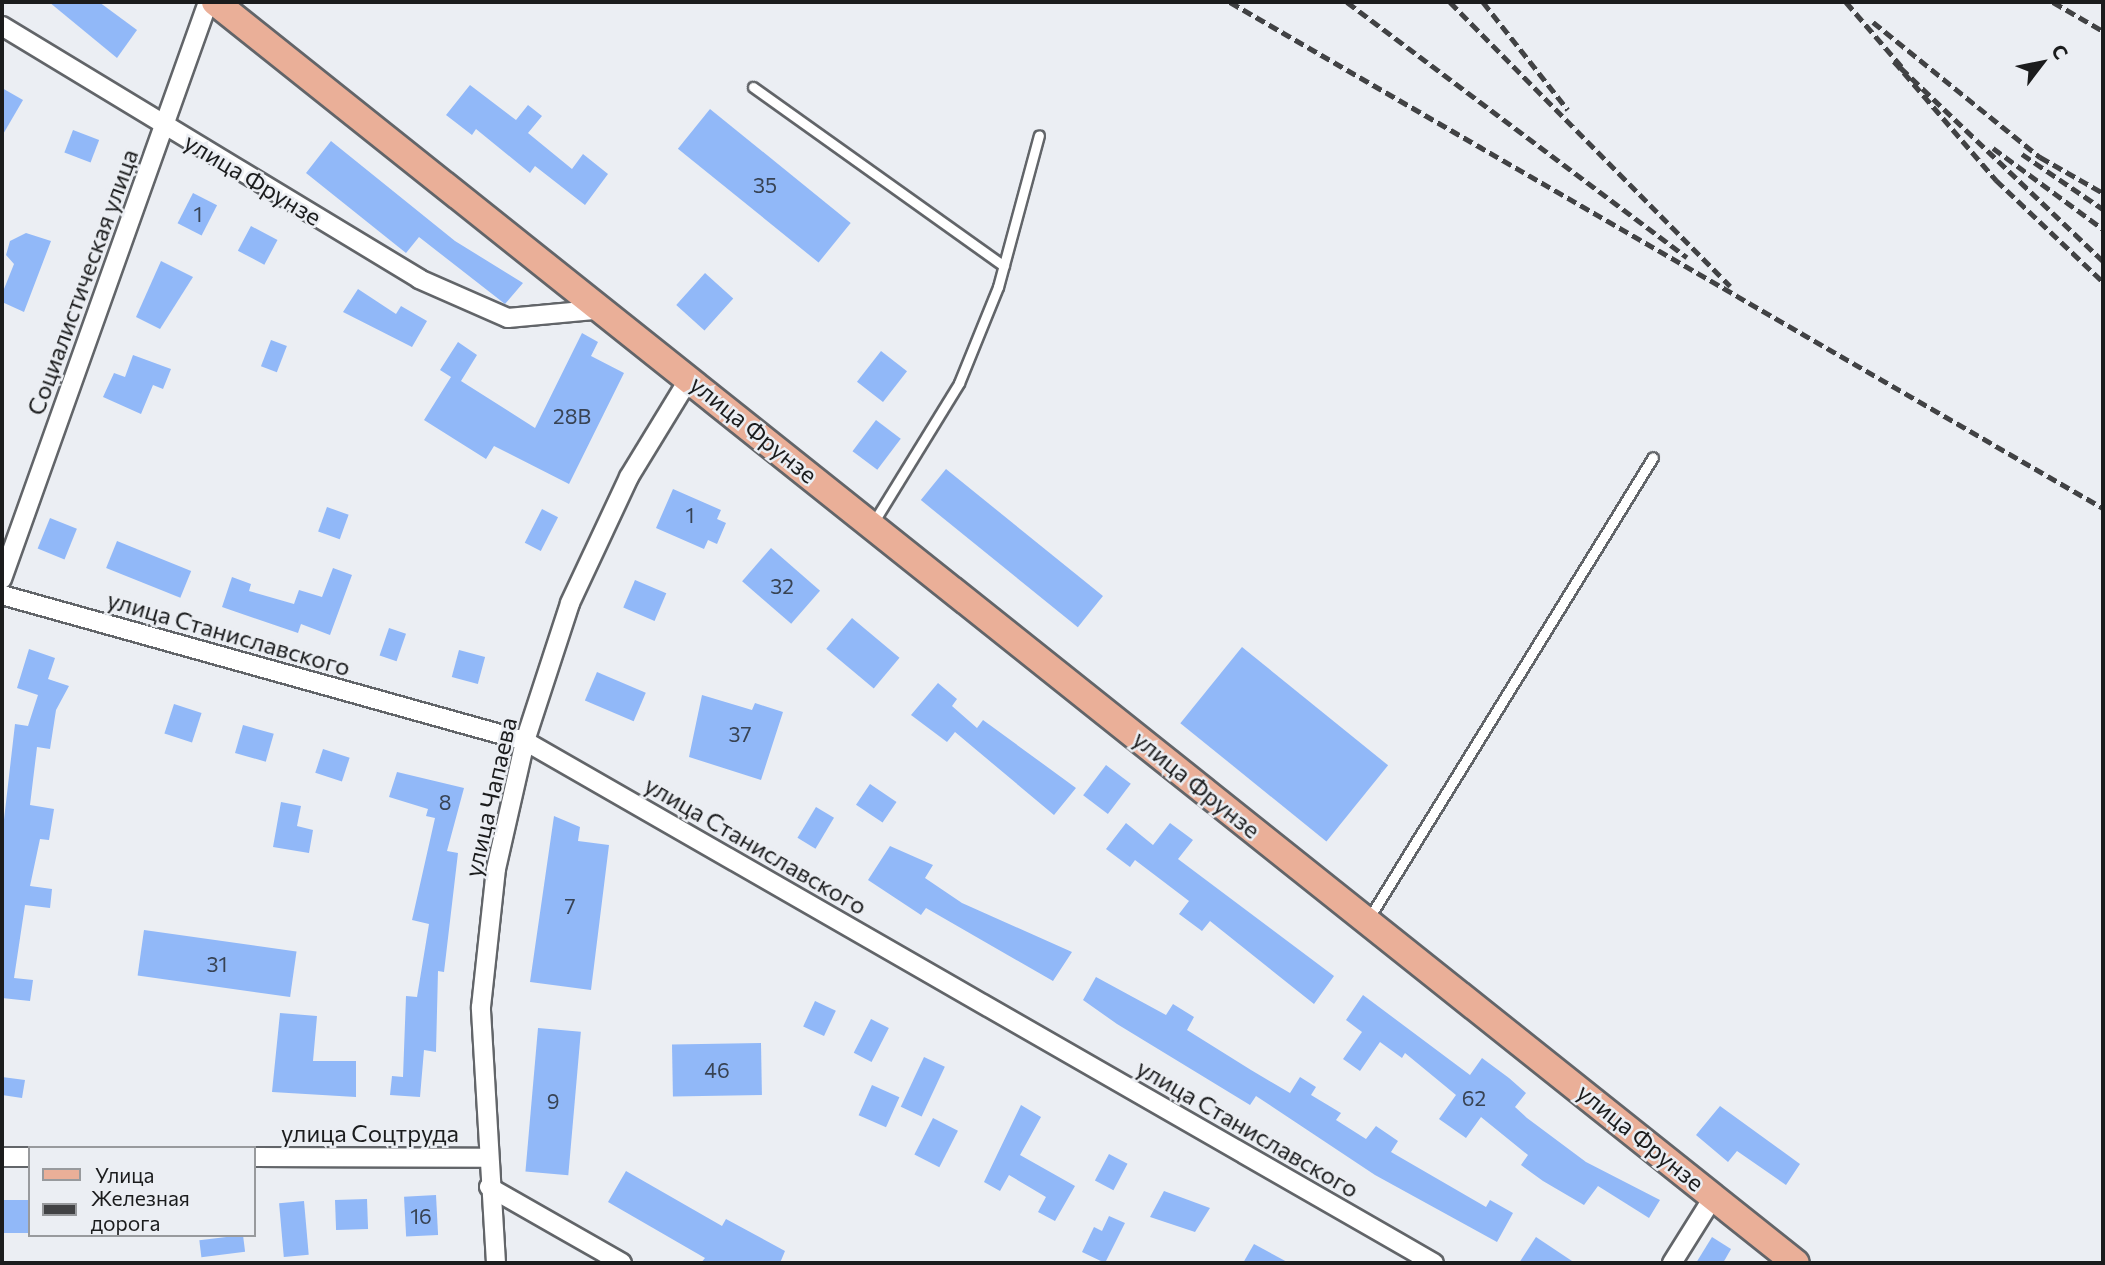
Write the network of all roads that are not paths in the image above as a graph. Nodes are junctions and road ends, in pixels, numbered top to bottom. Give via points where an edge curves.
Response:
1 (208, 2) edge
2 (215, 2) edge
3 (2, 26) edge
4 (753, 87) dead end
5 (164, 126) junction
6 (1039, 135) dead end
7 (1004, 266) junction
8 (594, 310) junction
9 (690, 377) junction
10 (1653, 457) dead end
11 (872, 525) junction
12 (2, 579) edge
13 (2, 595) edge
14 (525, 741) junction
15 (1368, 920) junction
16 (2, 1157) edge
17 (28, 1157) edge
18 (256, 1157) edge
19 (486, 1158) junction
20 (489, 1187) junction
21 (1714, 1196) junction
22 (496, 1263) edge
23 (622, 1263) edge
24 (1434, 1263) edge
25 (1672, 1263) edge
26 (1796, 1263) edge

1 - 5 street, Социалистическая улица
2 - 8 main road, улица Фрунзе
3 - 5 street, улица Фрунзе
4 - 7 lane
5 - 8 street, улица Фрунзе via 419,279 508,318
5 - 12 street, Социалистическая улица
6 - 7 lane
7 - 11 lane via 959,383
8 - 9 main road, улица Фрунзе
9 - 11 main road, улица Фрунзе
9 - 14 street, улица Чапаева via 629,477 570,603
10 - 15 lane
11 - 15 main road, улица Фрунзе
13 - 14 street, улица Станиславского
14 - 19 street, улица Чапаева via 496,869 481,1007
14 - 24 street, улица Станиславского
15 - 21 main road, улица Фрунзе
16 - 17 street
18 - 19 street, улица Соцтруда
19 - 20 street, улица Чапаева
20 - 22 street, улица Чапаева
20 - 23 street
21 - 25 street
21 - 26 main road, улица Фрунзе

